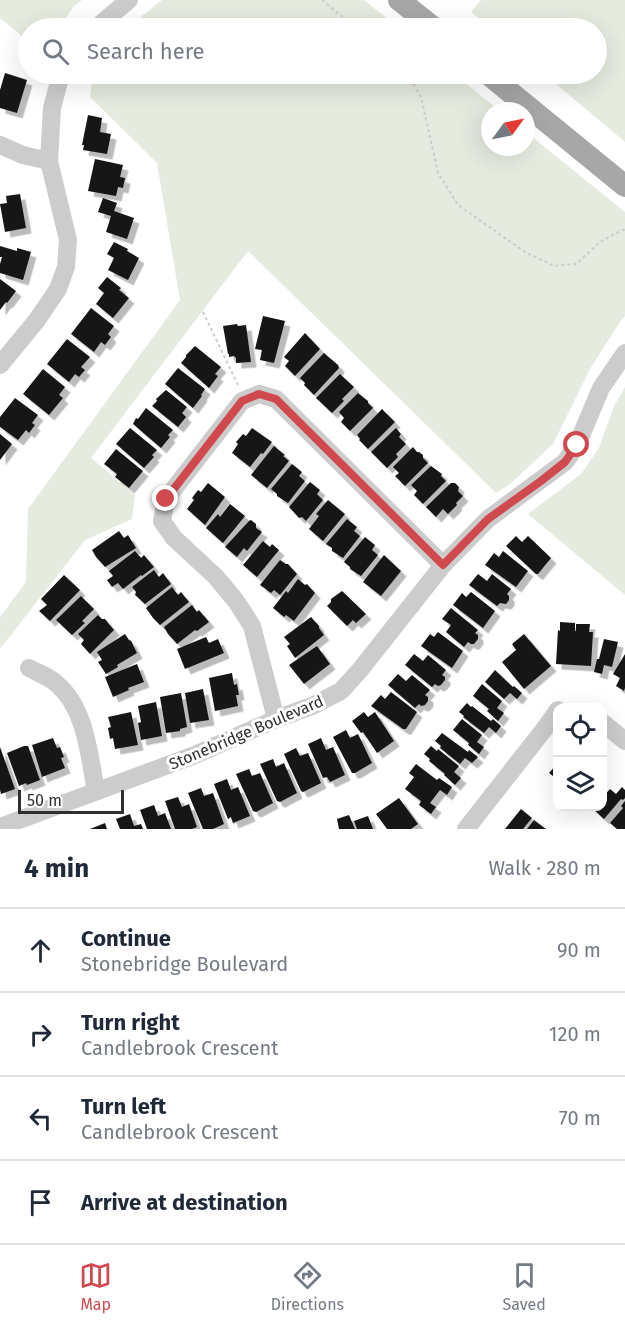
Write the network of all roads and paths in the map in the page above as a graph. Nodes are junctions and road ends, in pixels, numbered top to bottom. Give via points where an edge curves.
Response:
1 (129, 0) edge
2 (322, 0) edge
3 (399, 0) edge
4 (108, 18) edge
5 (344, 18) edge
6 (422, 18) edge
7 (58, 84) edge
8 (413, 84) edge
9 (501, 84) edge
10 (0, 145) edge
11 (49, 161) junction
12 (625, 186) edge
13 (625, 230) edge
14 (203, 312) dead end
15 (625, 353) edge
16 (0, 365) edge
17 (242, 401) junction
18 (443, 565) junction
19 (29, 668) dead end
20 (553, 716) edge
21 (276, 719) junction
22 (607, 725) edge
23 (625, 741) edge
24 (96, 790) junction
25 (0, 827) edge
26 (466, 829) edge

1 - 4 street
2 - 5 path
3 - 6 main road
7 - 11 street via 52,108
8 - 13 path via 421,97 438,173 458,205 525,252 554,266 576,264 600,242
9 - 12 main road
10 - 11 street
11 - 16 street via 68,240 66,267 58,289
14 - 17 path
15 - 18 street, Stonebridge Boulevard via 601,388 577,445 565,462 488,519
17 - 18 street via 259,394 276,399
17 - 21 street via 166,499 162,521 237,601 252,626
18 - 21 street, Stonebridge Boulevard via 341,692
19 - 24 street via 56,682 81,717
20 - 26 street
21 - 24 street, Stonebridge Boulevard via 195,755
22 - 23 street
24 - 25 street, Stonebridge Boulevard

